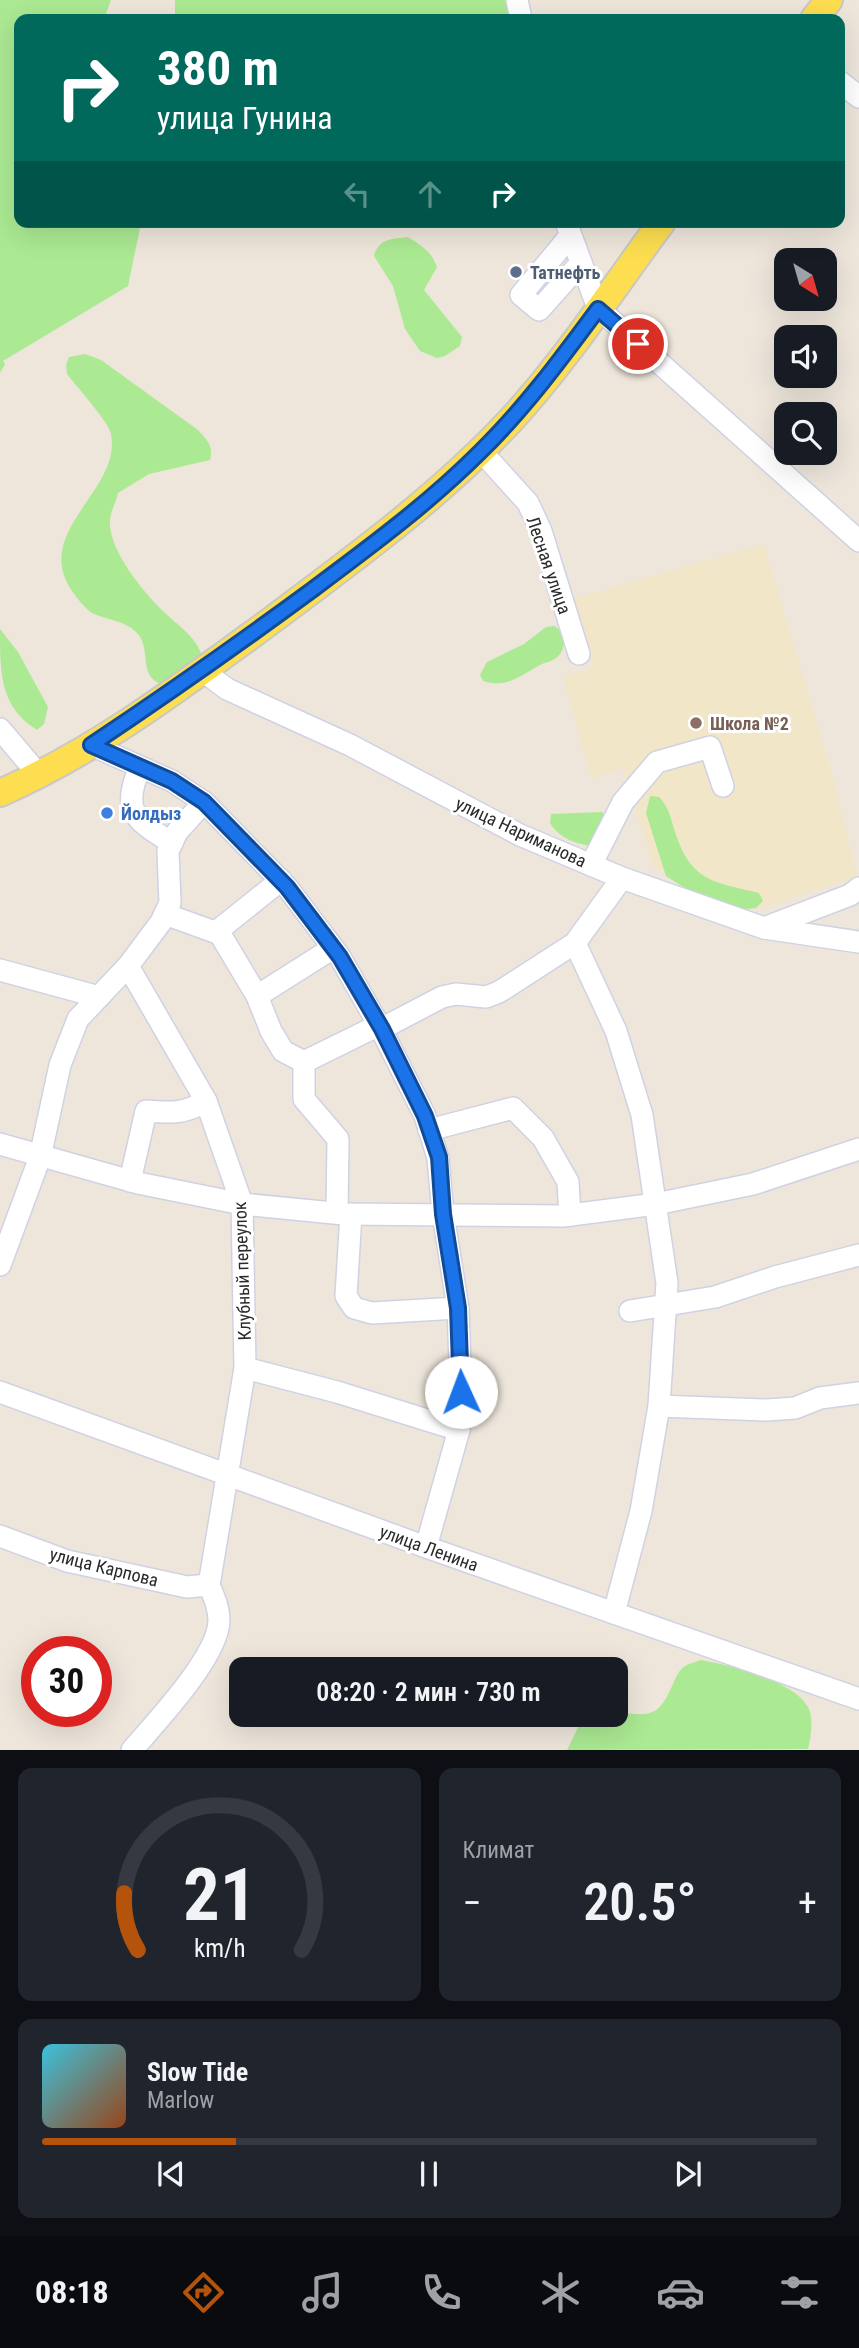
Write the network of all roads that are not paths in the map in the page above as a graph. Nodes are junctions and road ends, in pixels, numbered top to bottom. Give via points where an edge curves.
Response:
1 (829, 0) edge
2 (818, 14) edge
3 (845, 86) edge
4 (859, 97) edge
5 (659, 228) edge
6 (568, 229) edge
7 (580, 264) junction
8 (598, 309) junction
9 (481, 451) junction
10 (859, 541) edge
11 (579, 654) dead end
12 (203, 671) junction
13 (0, 729) edge
14 (91, 745) junction
15 (140, 766) junction
16 (39, 775) junction
17 (723, 786) dead end
18 (0, 793) edge
19 (204, 802) junction
20 (172, 843) junction
21 (591, 864) junction
22 (622, 878) junction
23 (281, 880) junction
24 (859, 888) edge
25 (164, 914) junction
26 (764, 928) junction
27 (216, 932) junction
28 (859, 942) edge
29 (575, 943) junction
30 (333, 948) junction
31 (128, 966) junction
32 (0, 970) edge
33 (257, 996) junction
34 (99, 998) junction
35 (380, 1027) junction
36 (304, 1062) junction
37 (206, 1101) junction
38 (429, 1130) junction
39 (0, 1144) edge
40 (859, 1149) edge
41 (40, 1157) junction
42 (130, 1181) junction
43 (242, 1204) junction
44 (656, 1204) junction
45 (344, 1214) junction
46 (443, 1214) junction
47 (570, 1215) junction
48 (859, 1255) edge
49 (0, 1265) edge
50 (665, 1306) junction
51 (458, 1308) junction
52 (630, 1311) dead end
53 (245, 1368) junction
54 (0, 1392) edge
55 (859, 1393) edge
56 (659, 1406) junction
57 (459, 1430) junction
58 (229, 1475) junction
59 (0, 1536) edge
60 (426, 1547) junction
61 (209, 1585) junction
62 (614, 1613) junction
63 (859, 1699) edge
64 (132, 1749) edge

1 - 2 main road
3 - 4 street
5 - 8 main road
6 - 7 street
6 - 7 street via 521,295 539,310
7 - 8 street
8 - 9 main road via 547,379
8 - 10 street
9 - 11 street, Лесная улица via 527,503 541,531
9 - 12 main road via 386,535
12 - 14 main road
12 - 21 street, улица Нариманова via 227,689 350,745 520,835
13 - 16 street
14 - 15 street
14 - 16 main road
15 - 19 street
15 - 20 street via 132,806 139,822
16 - 18 main road
17 - 21 street via 710,747 657,762 623,802
19 - 20 street
19 - 23 street
20 - 25 street via 168,851 170,903
21 - 22 street, улица Нариманова
22 - 26 street, улица Нариманова
22 - 29 street
23 - 27 street
23 - 30 street
24 - 26 street
25 - 27 street
25 - 31 street
26 - 28 street, улица Нариманова
27 - 33 street
29 - 35 street via 499,992 486,997 456,994 442,998
29 - 44 street via 616,1031 631,1079 642,1115
30 - 33 street
30 - 35 street
31 - 34 street
31 - 37 street, Клубный переулок
32 - 34 street
33 - 36 street via 284,1051
34 - 41 street via 78,1019 60,1065
35 - 36 street
35 - 38 street
36 - 45 street via 304,1099 338,1139
37 - 42 street via 191,1110 146,1111
37 - 43 street, Клубный переулок
38 - 46 street via 439,1157
38 - 47 street via 513,1108 543,1138 568,1182
39 - 41 street
40 - 44 street via 753,1184
41 - 42 street
41 - 49 street
42 - 43 street
43 - 45 street
43 - 53 street, Клубный переулок
44 - 47 street
44 - 50 street via 667,1283
45 - 46 street
45 - 51 street via 346,1296 354,1308 372,1313
46 - 47 street
46 - 51 street
48 - 50 street via 715,1297
50 - 52 street
50 - 56 street
51 - 57 street
53 - 57 street
53 - 58 street, Клубный переулок
54 - 58 street, улица Ленина
55 - 56 street via 767,1410
56 - 62 street via 640,1511
57 - 60 street
58 - 60 street, улица Ленина
58 - 61 street, Клубный переулок
59 - 61 street, улица Карпова via 67,1561 187,1587
60 - 62 street, улица Ленина
61 - 64 street via 218,1605 219,1624 208,1650 189,1684
62 - 63 street, улица Ленина

